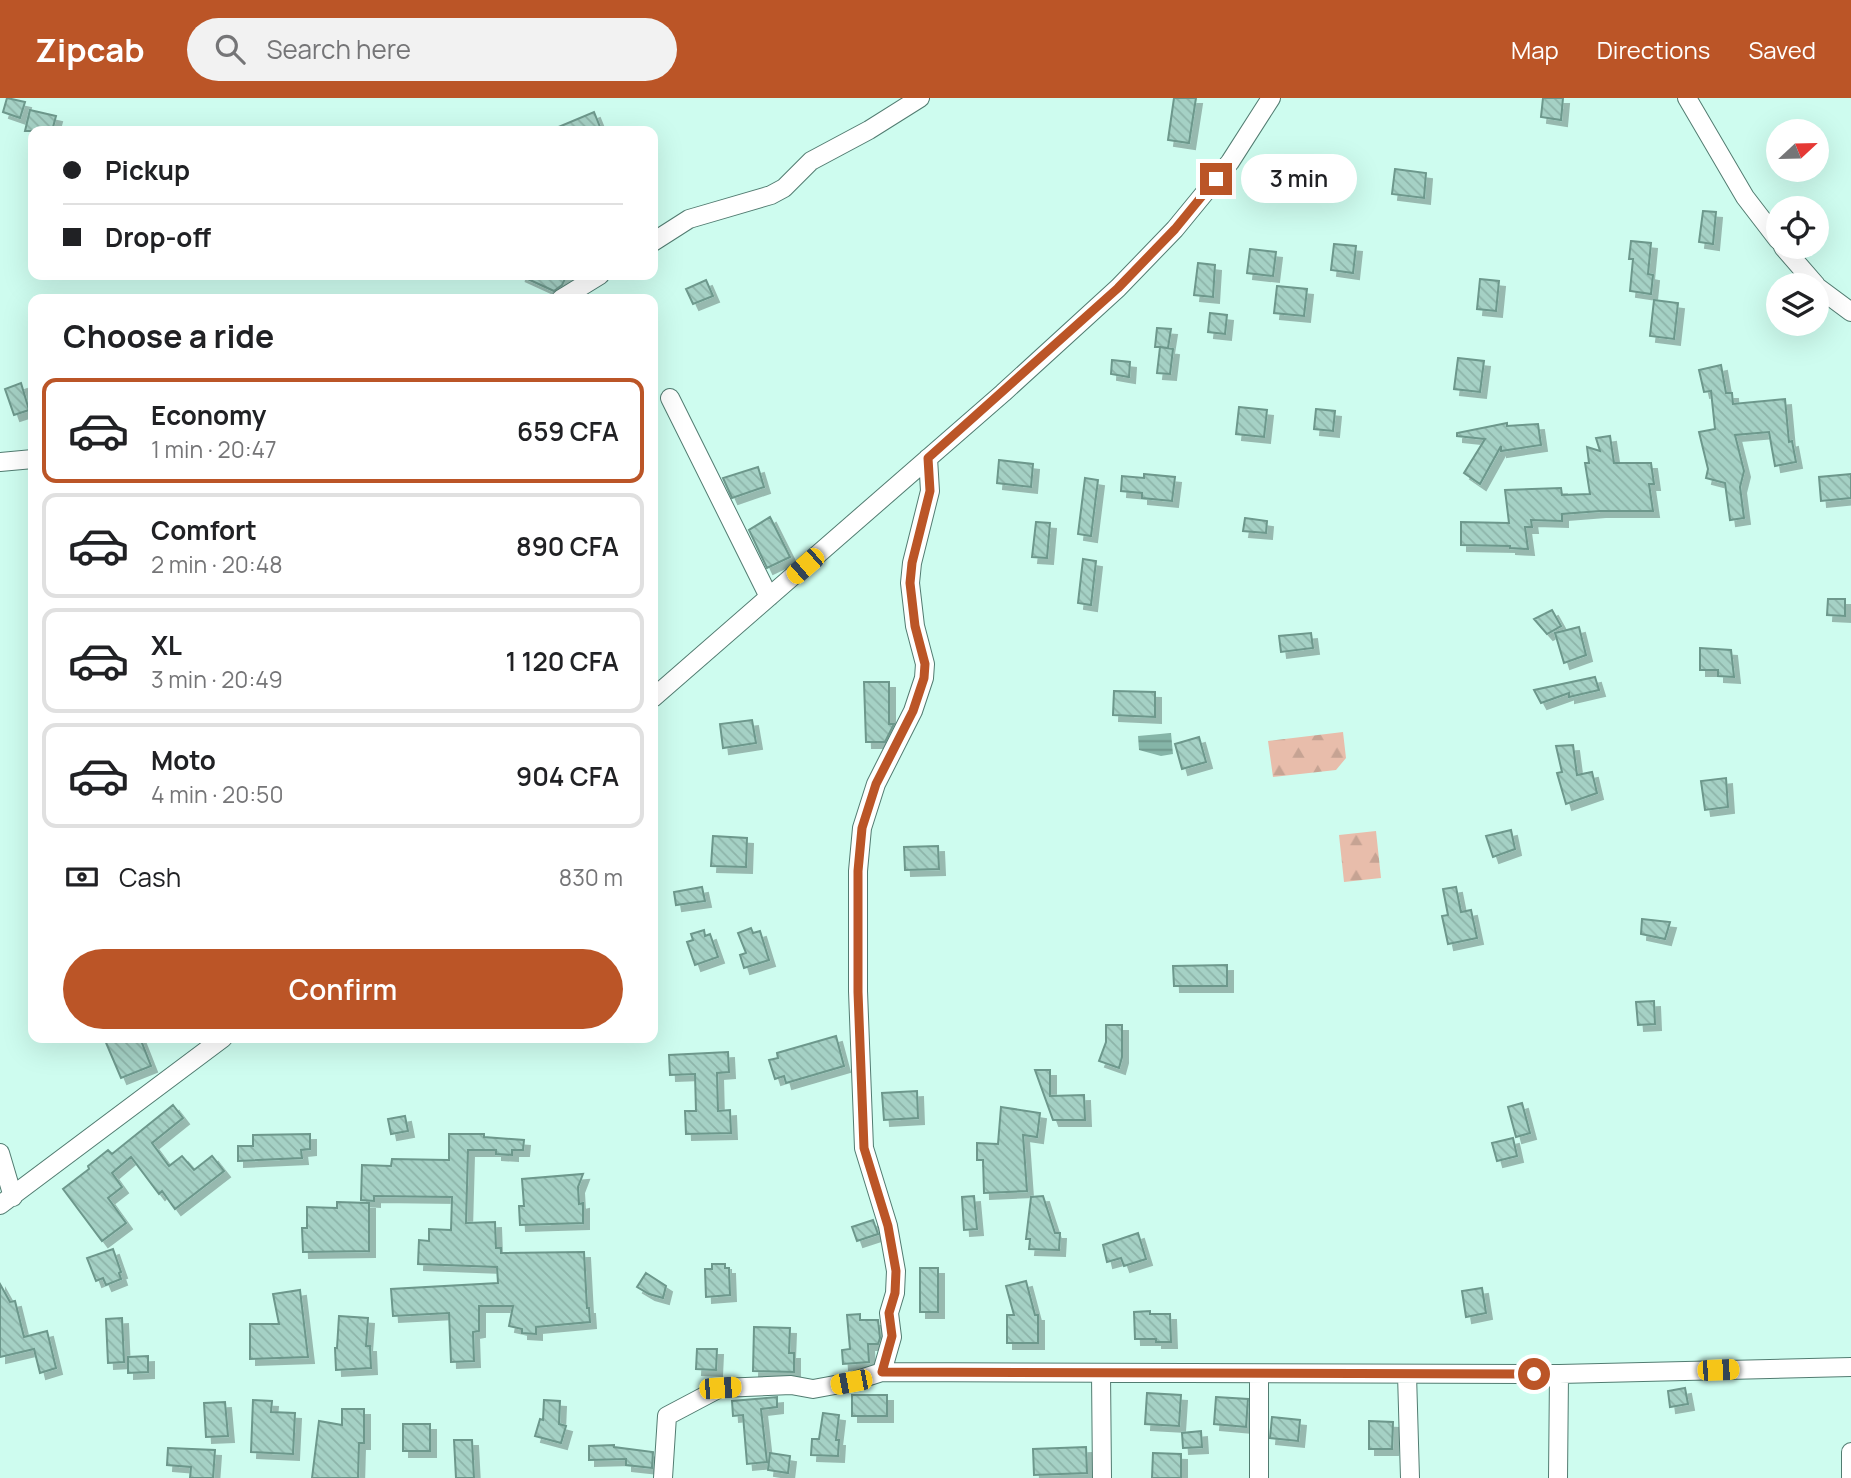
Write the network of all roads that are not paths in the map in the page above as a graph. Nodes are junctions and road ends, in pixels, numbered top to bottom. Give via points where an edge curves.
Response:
1 (920, 98) edge
2 (1271, 98) edge
3 (1687, 98) edge
4 (1766, 224) edge
5 (658, 239) edge
6 (1793, 259) edge
7 (1805, 273) edge
8 (592, 280) edge
9 (569, 294) edge
10 (1829, 296) edge
11 (1851, 312) edge
12 (670, 398) dead end
13 (928, 458) junction
14 (28, 459) edge
15 (0, 462) edge
16 (769, 597) junction
17 (658, 694) edge
18 (216, 1043) edge
19 (0, 1153) edge
20 (6, 1201) edge
21 (1851, 1367) edge
22 (882, 1372) junction
23 (1101, 1373) junction
24 (1407, 1374) junction
25 (1559, 1374) junction
26 (1259, 1375) junction
27 (1851, 1452) edge
28 (663, 1478) edge
29 (1102, 1478) edge
30 (1259, 1478) edge
31 (1410, 1478) edge
32 (1558, 1478) edge
33 (1850, 1478) edge

1 - 5 street via 811,161 771,195 689,219
2 - 13 street via 1230,162 1175,229 1118,288
3 - 4 street
6 - 7 street
8 - 9 street
10 - 11 street
12 - 16 street
13 - 16 street
13 - 22 street via 930,491 910,583 924,678 913,711 876,784 862,828 858,871 864,1148 888,1226 896,1271 889,1313 892,1336
14 - 15 street
16 - 17 street
18 - 20 street
19 - 20 street
21 - 25 street
22 - 23 street
22 - 28 street via 813,1389 791,1385 720,1388 667,1416
23 - 26 street
23 - 29 street
24 - 25 street
24 - 26 street
24 - 31 street
25 - 32 street
26 - 30 street
27 - 33 street

